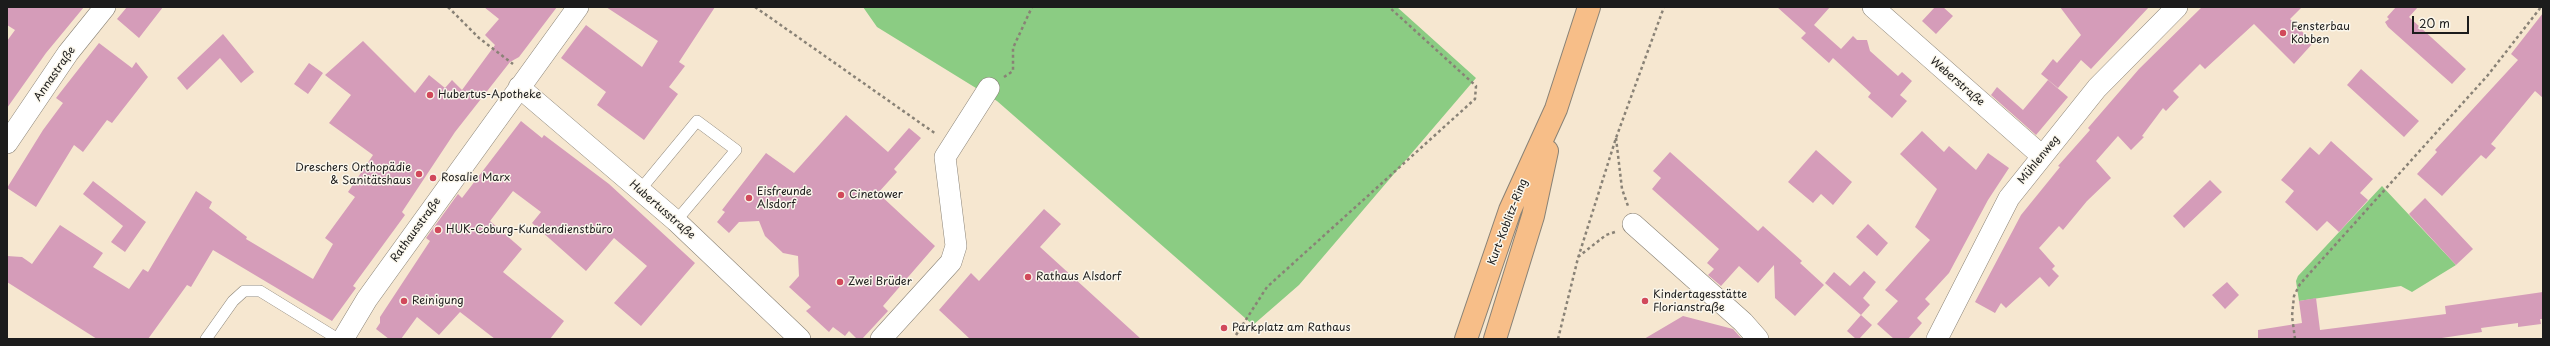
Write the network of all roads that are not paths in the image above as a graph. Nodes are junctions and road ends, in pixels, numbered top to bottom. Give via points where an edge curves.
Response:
1 (105, 7) edge
2 (578, 7) edge
3 (1589, 7) edge
4 (1872, 7) edge
5 (2177, 7) edge
6 (523, 82) junction
7 (989, 88) road end
8 (1556, 108) junction
9 (7, 143) edge
10 (2042, 156) junction
11 (640, 190) junction
12 (676, 221) junction
13 (1633, 224) road end
14 (345, 337) edge
15 (206, 339) edge
16 (800, 339) edge
17 (881, 339) edge
18 (1466, 339) edge
19 (1495, 339) edge
20 (1758, 339) edge
21 (1937, 339) edge

1 - 9 street, Annastraße via 68,53
2 - 6 street, Rathausstraße
3 - 8 main road, Kurt-Koblitz-Ring
4 - 10 street, Weberstraße
5 - 10 street, Mühlenweg via 2097,88
6 - 11 street, Hubertusstraße
6 - 14 street, Rathausstraße via 367,299
7 - 17 street via 945,157 956,246 951,262
8 - 18 main road, Kurt-Koblitz-Ring via 1510,210
8 - 19 main road, Kurt-Koblitz-Ring via 1533,216
10 - 21 street, Mühlenweg via 2009,198
11 - 12 street, Hubertusstraße
11 - 12 lane via 697,121 736,150
12 - 16 street, Hubertusstraße
13 - 20 street via 1743,322
14 - 15 lane via 260,290 244,291 233,301

